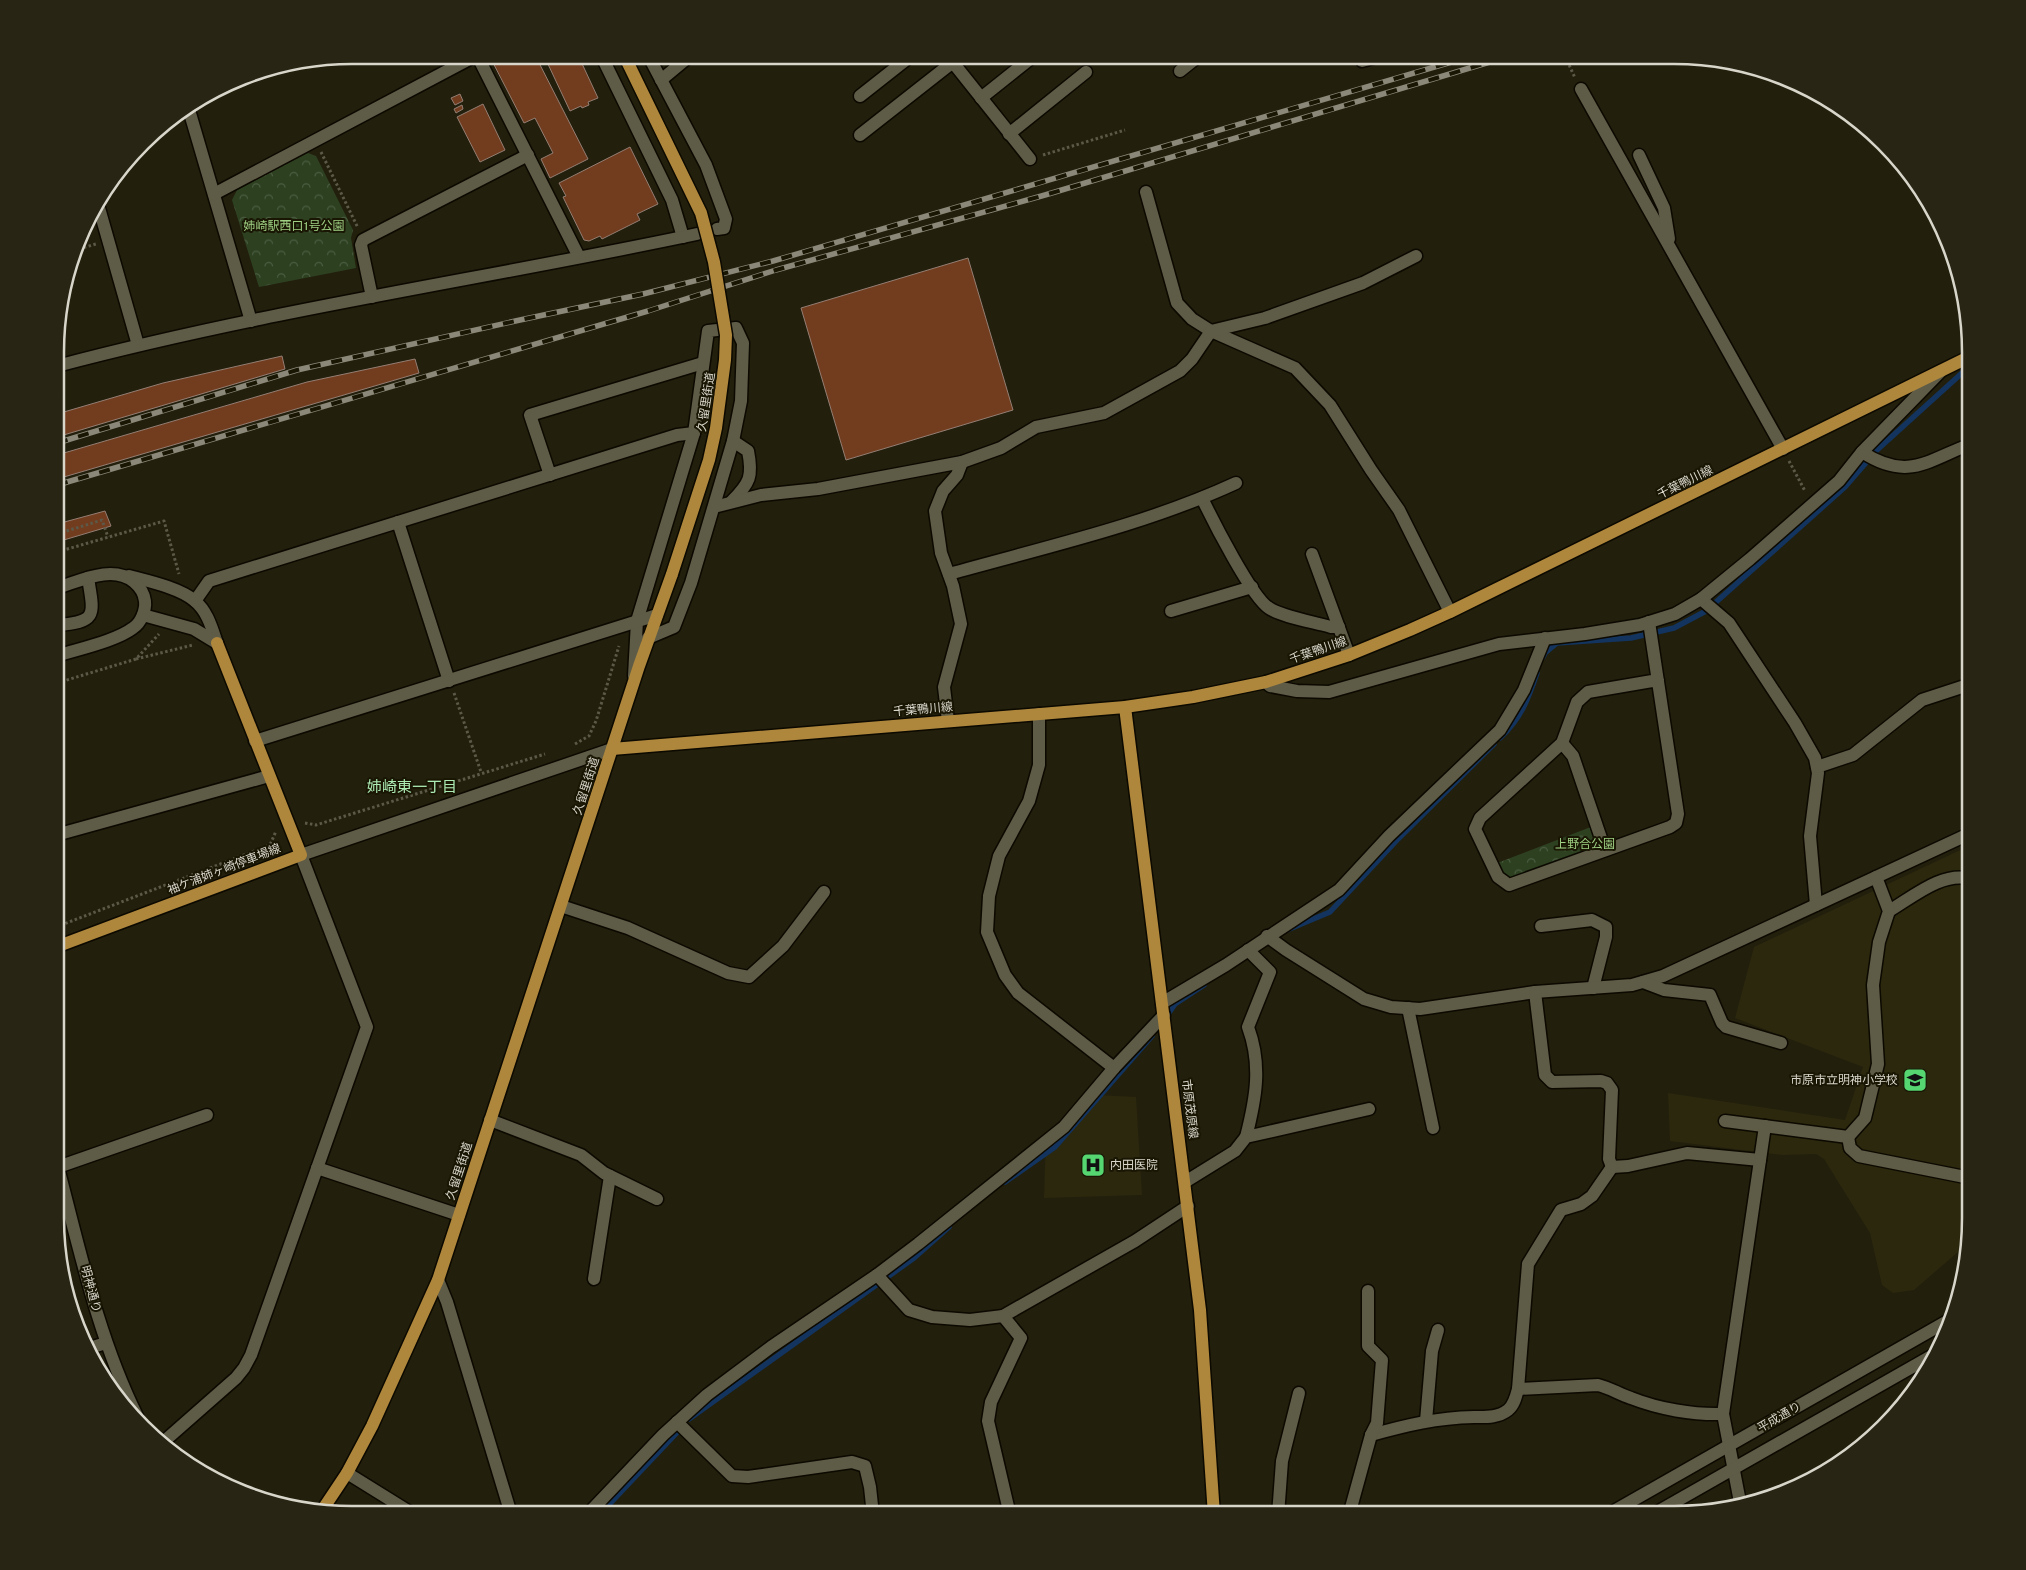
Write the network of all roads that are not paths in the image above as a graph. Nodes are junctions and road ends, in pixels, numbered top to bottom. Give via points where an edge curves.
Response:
1 (460, 64) edge
2 (482, 64) edge
3 (605, 64) edge
4 (628, 64) edge
5 (652, 64) edge
6 (680, 64) edge
7 (901, 64) edge
8 (944, 64) edge
9 (954, 64) edge
10 (1024, 64) edge
11 (1189, 64) edge
12 (1180, 71) dead end
13 (1086, 72) dead end
14 (661, 80) junction
15 (1581, 89) road end
16 (860, 96) dead end
17 (981, 98) junction
18 (190, 113) edge
19 (1009, 134) junction
20 (860, 135) dead end
21 (1639, 154) dead end
22 (528, 155) junction
23 (1030, 159) road end
24 (1146, 192) dead end
25 (214, 194) junction
26 (100, 212) edge
27 (717, 229) dead end
28 (697, 234) dead end
29 (683, 237) junction
30 (1670, 250) junction
31 (1416, 256) dead end
32 (579, 257) junction
33 (372, 297) junction
34 (251, 321) junction
35 (1211, 331) junction
36 (138, 345) junction
37 (1962, 360) edge
38 (703, 363) junction
39 (64, 364) edge
40 (1942, 370) junction
41 (694, 433) junction
42 (733, 441) junction
43 (1962, 448) edge
44 (1783, 449) junction
45 (1862, 452) junction
46 (962, 462) junction
47 (550, 475) junction
48 (1236, 483) dead end
49 (1202, 498) junction
50 (731, 502) junction
51 (714, 507) junction
52 (398, 522) junction
53 (1312, 554) dead end
54 (948, 574) junction
55 (126, 575) junction
56 (88, 578) junction
57 (64, 586) edge
58 (1252, 587) junction
59 (1701, 599) junction
60 (195, 600) junction
61 (1171, 611) dead end
62 (1450, 612) junction
63 (143, 615) junction
64 (657, 616) junction
65 (637, 621) junction
66 (1649, 622) junction
67 (64, 624) edge
68 (1339, 627) junction
69 (648, 638) junction
70 (1545, 638) junction
71 (217, 643) junction
72 (64, 654) edge
73 (1349, 654) junction
74 (1658, 680) junction
75 (450, 681) junction
76 (1266, 682) junction
77 (634, 683) junction
78 (1962, 687) edge
79 (1125, 707) junction
80 (1039, 714) junction
81 (948, 721) junction
82 (255, 741) junction
83 (1562, 743) junction
84 (612, 749) junction
85 (1817, 767) junction
86 (269, 776) junction
87 (64, 833) edge
88 (1962, 837) edge
89 (1605, 850) junction
90 (301, 855) junction
91 (1962, 876) edge
92 (1876, 877) junction
93 (824, 892) dead end
94 (1816, 905) junction
95 (561, 906) junction
96 (1889, 911) junction
97 (1541, 926) dead end
98 (1268, 936) junction
99 (64, 944) edge
100 (1248, 950) junction
101 (1643, 982) junction
102 (1593, 988) junction
103 (1535, 992) junction
104 (1408, 1008) junction
105 (1163, 1009) junction
106 (1781, 1044) dead end
107 (1114, 1068) junction
108 (1369, 1109) dead end
109 (207, 1115) dead end
110 (490, 1120) junction
111 (1725, 1121) dead end
112 (1764, 1126) junction
113 (1433, 1128) dead end
114 (1246, 1137) junction
115 (1848, 1137) junction
116 (1760, 1160) junction
117 (64, 1161) edge
118 (1612, 1167) junction
119 (317, 1168) junction
120 (610, 1176) junction
121 (1962, 1176) edge
122 (1185, 1182) junction
123 (64, 1189) edge
124 (657, 1199) dead end
125 (1188, 1206) junction
126 (459, 1215) junction
127 (877, 1275) junction
128 (594, 1279) dead end
129 (438, 1280) junction
130 (1368, 1291) dead end
131 (1003, 1316) junction
132 (1941, 1324) edge
133 (1438, 1330) dead end
134 (106, 1343) junction
135 (95, 1346) edge
136 (1925, 1360) edge
137 (1858, 1372) junction
138 (1518, 1390) junction
139 (1869, 1391) junction
140 (1299, 1393) dead end
141 (130, 1401) edge
142 (1723, 1414) junction
143 (1426, 1421) junction
144 (677, 1422) junction
145 (1371, 1435) junction
146 (167, 1439) edge
147 (1729, 1445) junction
148 (1733, 1468) junction
149 (346, 1473) junction
150 (1739, 1498) edge
151 (325, 1505) edge
152 (400, 1506) edge
153 (509, 1506) edge
154 (596, 1506) edge
155 (872, 1506) edge
156 (1008, 1506) edge
157 (1213, 1506) edge
158 (1279, 1506) edge
159 (1351, 1506) edge
160 (1623, 1506) edge
161 (1668, 1506) edge

1 - 25 street
2 - 22 street
3 - 29 street via 672,200
4 - 64 main road, 久留里街道, bridge via 700,213 712,253 726,335 725,368 714,440
5 - 14 street
6 - 14 street
7 - 16 street
8 - 20 street
9 - 17 street
10 - 17 street
11 - 12 street
13 - 19 street
14 - 27 street via 706,165 726,219 724,228
15 - 30 street
17 - 19 street
18 - 25 street
19 - 23 street
21 - 30 street via 1664,208
22 - 32 street
22 - 33 street via 363,240 360,245
24 - 35 street via 1178,303 1192,319
25 - 34 street
26 - 36 street
28 - 29 street
29 - 32 street
30 - 44 street
31 - 35 street via 1363,283 1265,318
32 - 33 street
33 - 34 street
34 - 36 street
35 - 46 street via 1180,371 1104,413 1036,427 1000,448
35 - 62 street via 1295,368 1330,405 1399,510
36 - 39 street
37 - 40 main road, 千葉鴨川線
38 - 41 street
38 - 42 street via 708,331 736,328 743,343 741,401
38 - 47 street via 530,415
40 - 44 main road, 千葉鴨川線
40 - 45 street
41 - 47 street via 677,435
41 - 65 street
42 - 50 street via 748,451 751,468 746,487
42 - 51 street
43 - 45 street via 1920,466 1903,469
44 - 62 main road, 千葉鴨川線
45 - 59 street via 1839,481
46 - 50 street
46 - 54 street via 957,475 943,491 935,511 941,553
47 - 52 street
48 - 49 street
49 - 54 street via 1154,515
49 - 58 street
50 - 51 street
51 - 69 street via 674,627
52 - 60 street via 209,581
52 - 75 street
53 - 68 street
54 - 81 street via 961,624 944,688
55 - 56 street via 112,573
55 - 60 street
55 - 63 street via 145,595
56 - 57 street
56 - 67 street via 93,608 88,618 80,623
58 - 61 street
58 - 68 street via 1262,604 1271,610
59 - 66 street via 1675,614
59 - 85 street via 1729,623 1795,723
60 - 71 street via 210,622
62 - 73 main road, 千葉鴨川線
63 - 71 street via 194,629
63 - 72 street via 135,627 123,634
64 - 65 street
64 - 69 main road, 久留里街道
65 - 75 street
65 - 77 street
66 - 70 street
66 - 74 street
68 - 73 street
69 - 77 main road, 久留里街道
70 - 76 street via 1499,644 1329,692 1297,691 1270,686
70 - 98 street via 1524,690 1500,730 1389,836 1339,890
71 - 82 main road, 袖ケ浦姉ヶ崎停車場線
73 - 76 main road, 千葉鴨川線
74 - 83 street via 1588,692 1577,702
74 - 89 street via 1678,814 1676,823
75 - 82 street
76 - 79 main road, 千葉鴨川線
77 - 84 main road, 久留里街道
78 - 85 street via 1922,700 1853,755
79 - 80 main road, 千葉鴨川線
79 - 105 main road, 市原茂原線
80 - 81 main road, 千葉鴨川線
80 - 107 street via 1038,765 1029,801 999,856 989,896 987,932 1005,975 1018,993
81 - 84 main road, 千葉鴨川線
82 - 86 main road, 袖ケ浦姉ヶ崎停車場線
83 - 89 street via 1573,756
83 - 89 street via 1480,818 1475,829 1498,877 1510,885
84 - 90 street
84 - 95 main road, 久留里街道
85 - 94 street via 1810,836
86 - 87 street
86 - 90 main road, 袖ケ浦姉ヶ崎停車場線
88 - 92 street
90 - 99 main road, 袖ケ浦姉ヶ崎停車場線
90 - 119 street via 367,1027
91 - 96 street via 1942,880
92 - 94 street
92 - 96 street
93 - 95 street via 783,946 749,977 728,973 628,928
94 - 101 street via 1663,976
95 - 110 main road, 久留里街道
96 - 115 street via 1879,942 1873,985 1878,1064 1865,1118
97 - 102 street via 1592,920 1606,927
98 - 100 street
98 - 104 street via 1364,999
100 - 105 street
100 - 114 street via 1270,972 1248,1027 1255,1046 1257,1088
101 - 102 street
101 - 106 street via 1664,990 1710,995 1726,1027
102 - 103 street
103 - 104 street via 1445,1006
103 - 118 street via 1545,1074 1552,1082 1601,1081 1612,1090 1609,1159
104 - 113 street
105 - 107 street
105 - 122 main road, 市原茂原線
107 - 127 street via 1064,1127
108 - 114 street
109 - 117 street
110 - 120 street via 581,1154
110 - 126 main road, 久留里街道
111 - 112 street
112 - 115 street
112 - 116 street
114 - 122 street via 1235,1151
115 - 121 street via 1850,1148 1859,1156
116 - 118 street via 1687,1153
116 - 142 street
118 - 138 street via 1592,1196 1581,1204 1561,1210 1528,1264
119 - 126 street
119 - 146 street via 244,1368
120 - 124 street
120 - 128 street
122 - 125 main road, 市原茂原線
123 - 134 street, 明神通り
125 - 131 street via 1135,1241
125 - 157 main road, 市原茂原線 via 1200,1310
126 - 129 main road, 久留里街道
127 - 131 street via 909,1310 932,1318 970,1320
127 - 144 street via 771,1347
129 - 149 main road, 久留里街道 via 389,1391
129 - 153 street
130 - 145 street via 1368,1346 1382,1360 1377,1423
131 - 156 street via 1021,1338 991,1402 988,1421
132 - 137 street, 平成通り
133 - 143 street via 1432,1351
134 - 135 street
134 - 141 street, 明神通り
136 - 139 street, 平成通り
137 - 139 street
137 - 147 street, 平成通り
138 - 142 street via 1598,1386 1645,1403 1685,1412
138 - 143 street via 1516,1400 1507,1410 1493,1417
139 - 148 street, 平成通り
140 - 158 street via 1282,1461
142 - 147 street
143 - 145 street
144 - 154 street
144 - 155 street via 732,1476 748,1477 852,1462 865,1466
145 - 159 street
147 - 148 street
147 - 160 street, 平成通り
148 - 150 street
148 - 161 street, 平成通り
149 - 151 main road, 久留里街道
149 - 152 street

